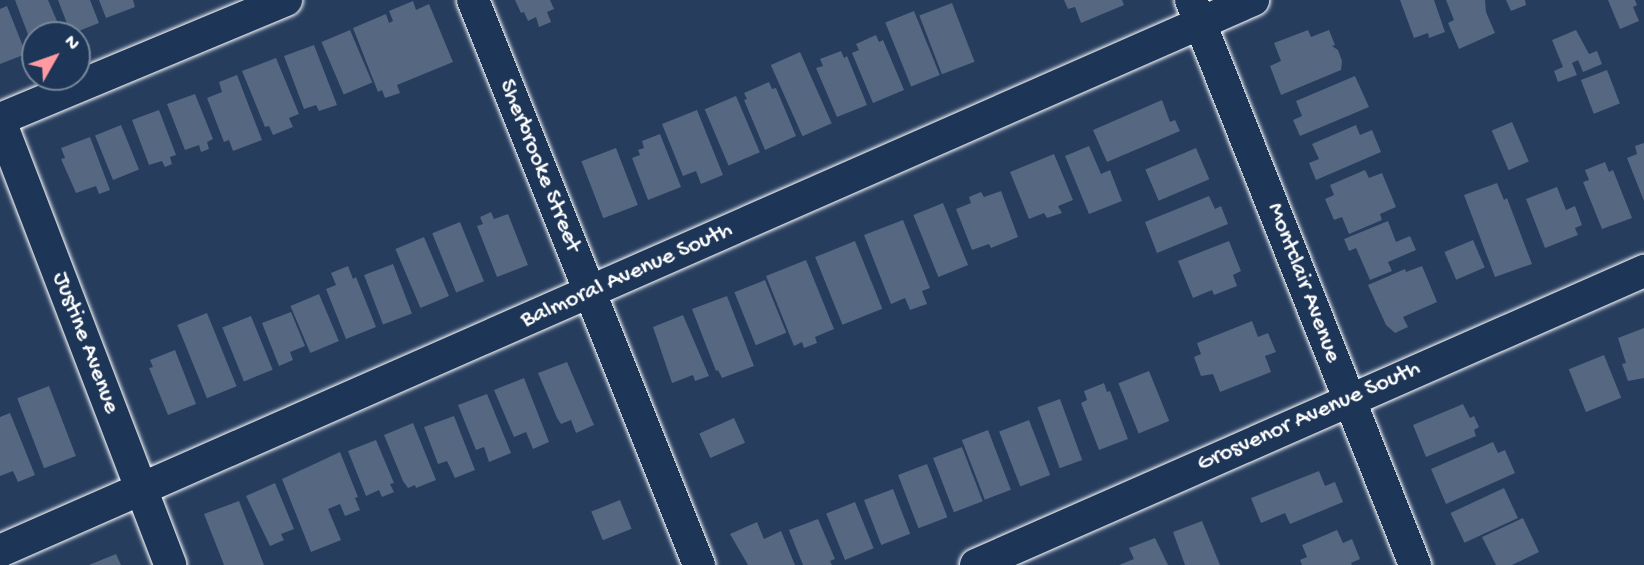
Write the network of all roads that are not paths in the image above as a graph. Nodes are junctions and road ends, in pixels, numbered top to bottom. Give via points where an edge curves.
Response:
1 (286, 0) edge
2 (473, 0) edge
3 (1253, 0) edge
4 (1196, 12) edge
5 (0, 120) edge
6 (1644, 271) edge
7 (589, 293) junction
8 (1349, 400) junction
9 (140, 488) junction
10 (0, 551) edge
11 (170, 565) edge
12 (699, 565) edge
13 (976, 565) edge
14 (1415, 565) edge

1 - 5 street
2 - 7 street, Sherbrooke Street
3 - 4 street, Balmoral Avenue South
4 - 7 street, Balmoral Avenue South
4 - 8 street, Montclair Avenue
5 - 9 street, Justine Avenue
6 - 8 street, Grosvenor Avenue South
7 - 9 street, Balmoral Avenue South
7 - 12 street, Sherbrooke Street
8 - 13 street, Grosvenor Avenue South
8 - 14 street, Montclair Avenue
9 - 10 street, Balmoral Avenue South
9 - 11 street, Justine Avenue

